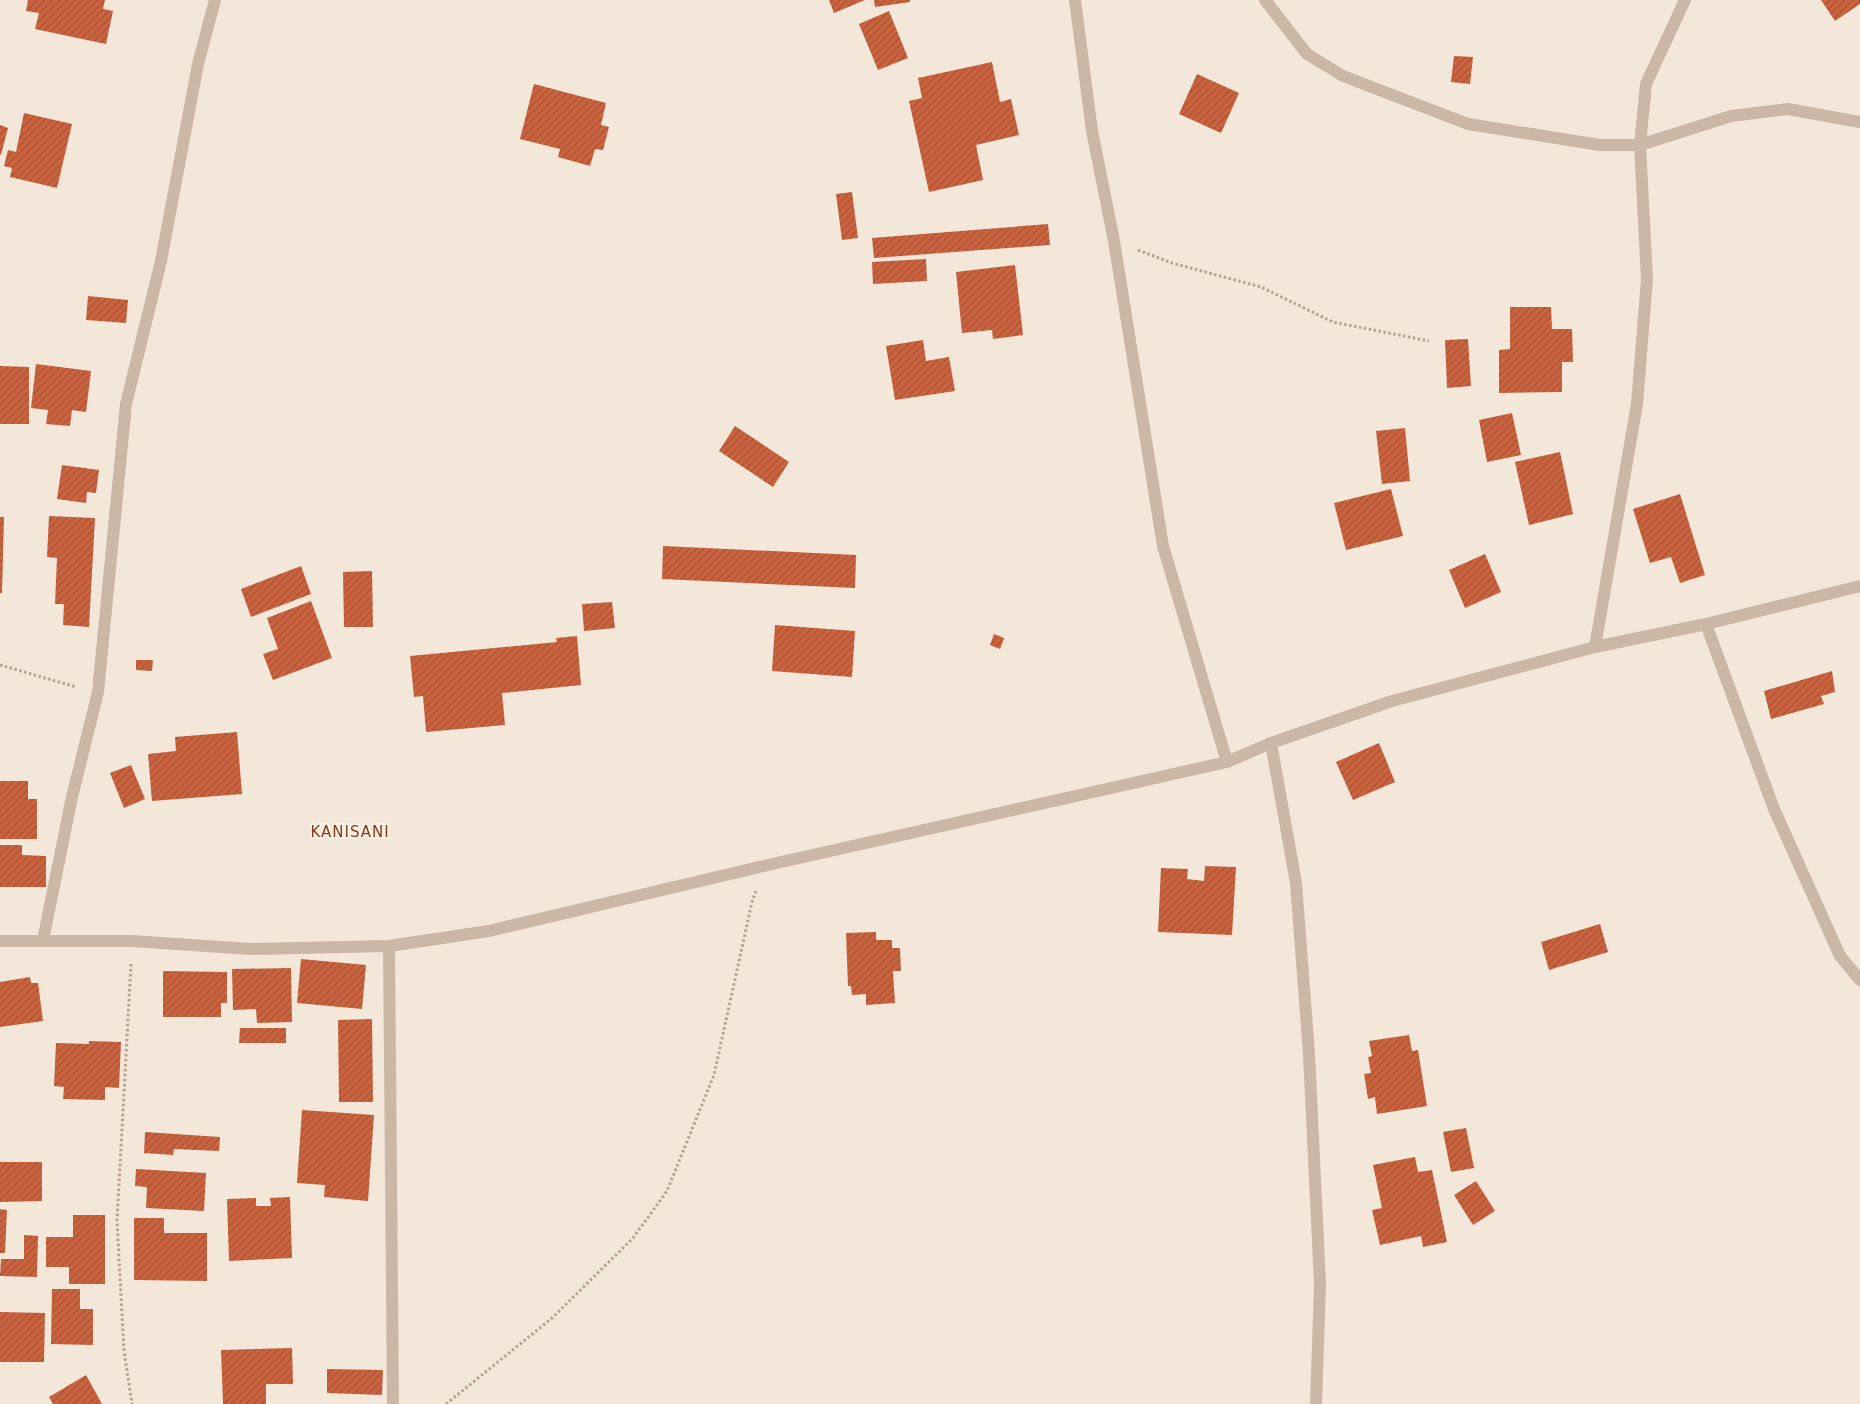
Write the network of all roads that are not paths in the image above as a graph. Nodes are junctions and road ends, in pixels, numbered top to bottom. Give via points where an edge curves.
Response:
1 (214, 0) edge
2 (1075, 0) edge
3 (1265, 0) edge
4 (1685, 0) edge
5 (1860, 122) edge
6 (1640, 145) junction
7 (1860, 586) edge
8 (1706, 624) junction
9 (1595, 647) junction
10 (1272, 743) junction
11 (1227, 762) junction
12 (43, 940) junction
13 (0, 941) edge
14 (389, 946) junction
15 (1860, 980) edge
16 (393, 1404) edge
17 (1316, 1404) edge

1 - 12 street via 198,64 161,261 126,404 98,692 72,797
2 - 11 street via 1092,131 1114,241 1163,546
3 - 6 street via 1307,54 1343,76 1468,124 1600,145
4 - 6 street via 1646,84
5 - 6 street via 1788,109 1730,116
6 - 9 street via 1647,279 1637,404
7 - 8 street
8 - 9 street
8 - 15 street via 1774,809 1840,956
9 - 10 street via 1392,701
10 - 11 street
10 - 17 street via 1296,883 1308,1054 1320,1284
11 - 14 street via 489,931
12 - 13 street
12 - 14 street via 132,940 250,949
14 - 16 street

